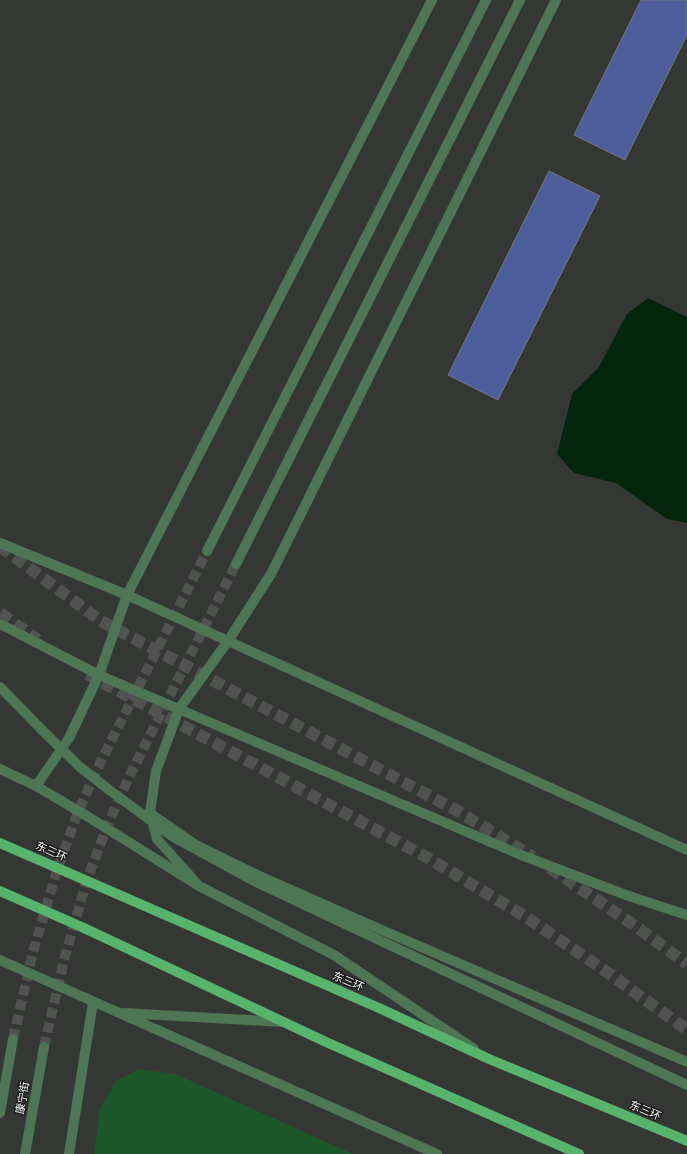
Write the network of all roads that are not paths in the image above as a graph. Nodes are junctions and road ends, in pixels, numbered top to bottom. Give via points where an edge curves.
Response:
1 (432, 0) edge
2 (486, 0) edge
3 (520, 0) edge
4 (556, 0) edge
5 (0, 543) edge
6 (207, 551) tunnel mouth
7 (236, 564) tunnel mouth
8 (126, 595) junction
9 (0, 624) edge
10 (228, 640) junction
11 (99, 674) junction
12 (0, 687) edge
13 (179, 709) junction
14 (0, 770) edge
15 (36, 786) junction
16 (150, 813) junction
17 (0, 843) edge
18 (687, 850) edge
19 (199, 886) junction
20 (0, 891) edge
21 (687, 915) edge
22 (0, 960) edge
23 (93, 1002) junction
24 (118, 1013) junction
25 (284, 1022) junction
26 (14, 1039) tunnel mouth
27 (44, 1047) tunnel mouth
28 (489, 1059) junction
29 (687, 1062) edge
30 (687, 1085) edge
31 (0, 1113) edge
32 (687, 1141) edge
33 (25, 1154) edge
34 (69, 1154) edge
35 (437, 1154) edge
36 (579, 1154) edge

1 - 8 street
2 - 6 street
3 - 7 street
4 - 10 street via 271,574
5 - 8 street
8 - 10 street
8 - 11 street
9 - 11 street
10 - 13 street
10 - 18 street
11 - 13 street
11 - 15 street via 69,738
12 - 30 street, bridge via 80,767 172,836 256,882
13 - 16 street via 156,771
13 - 21 street via 521,855
14 - 15 street
15 - 19 street
16 - 19 street via 157,839
16 - 29 street via 196,845 255,874
17 - 28 main road, 东三环 via 379,1008
19 - 28 street via 334,956
20 - 25 main road
22 - 23 street
23 - 24 street
23 - 34 street
24 - 25 street
24 - 35 street
25 - 36 main road
26 - 31 street, 康宁街
27 - 33 street, 康宁街
28 - 32 main road, 东三环

